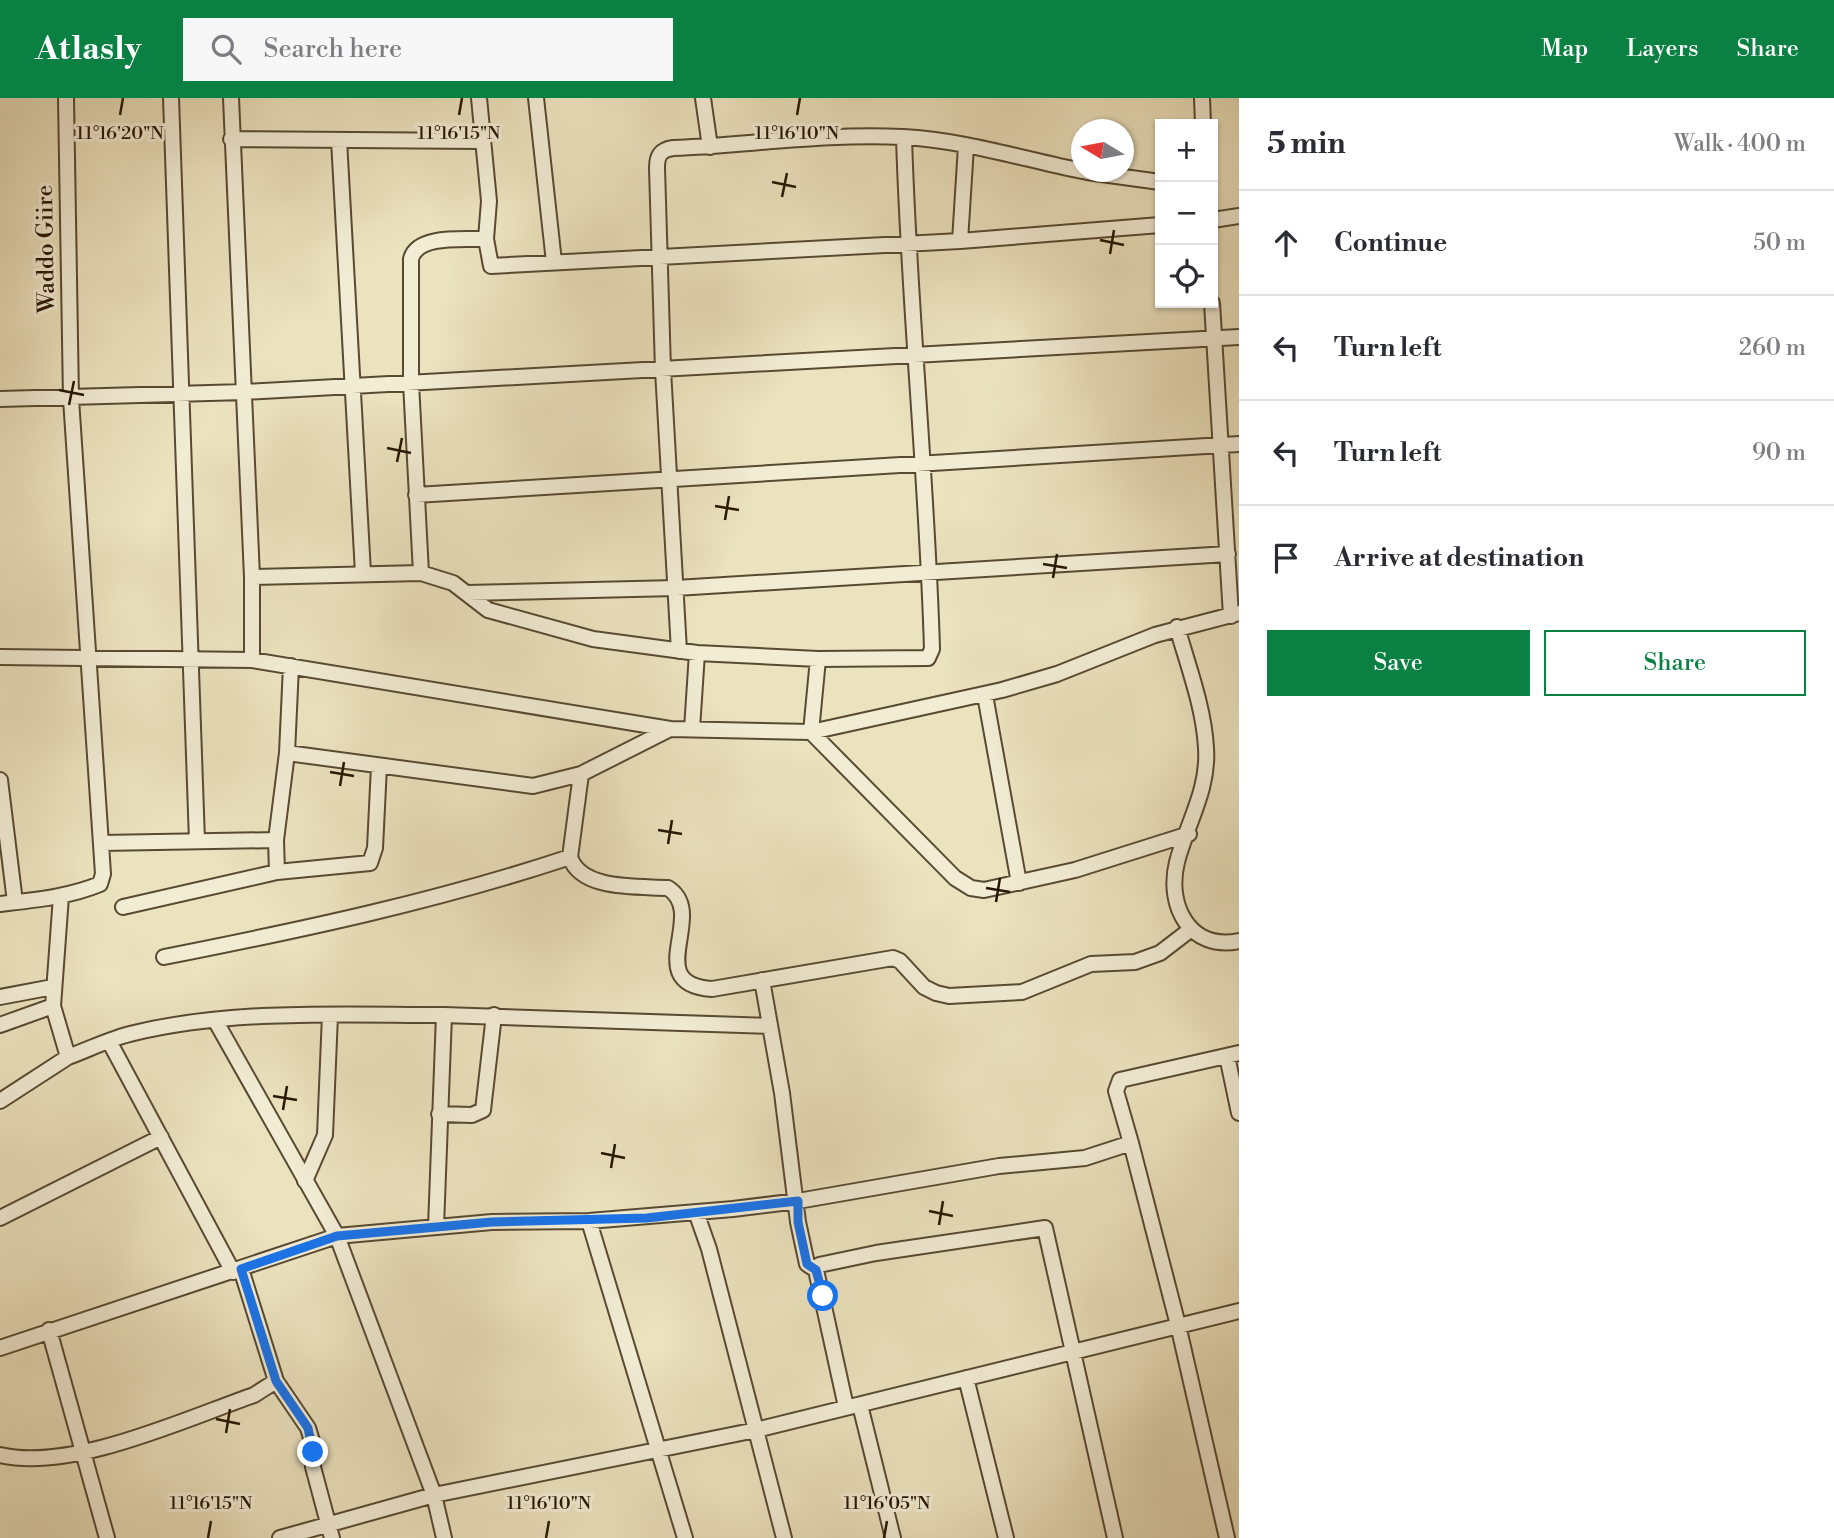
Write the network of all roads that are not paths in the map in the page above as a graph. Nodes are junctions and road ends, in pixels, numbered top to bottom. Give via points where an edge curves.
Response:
1 (66, 98) edge
2 (171, 98) edge
3 (231, 98) edge
4 (479, 98) edge
5 (536, 98) edge
6 (703, 98) edge
7 (1202, 98) edge
8 (1203, 119) edge
9 (904, 137) junction
10 (231, 139) junction
11 (339, 140) junction
12 (483, 141) junction
13 (966, 146) junction
14 (710, 147) junction
15 (1071, 168) edge
16 (1134, 178) edge
17 (1155, 181) edge
18 (1239, 216) edge
19 (1218, 219) edge
20 (1155, 225) edge
21 (486, 239) junction
22 (960, 241) junction
23 (907, 244) junction
24 (661, 258) junction
25 (554, 262) junction
26 (1212, 308) edge
27 (1239, 337) edge
28 (1213, 339) junction
29 (917, 356) junction
30 (663, 370) junction
31 (411, 383) junction
32 (352, 386) junction
33 (244, 392) junction
34 (183, 394) junction
35 (0, 399) edge
36 (71, 399) junction
37 (1239, 444) edge
38 (1220, 445) junction
39 (925, 465) junction
40 (669, 479) junction
41 (416, 495) junction
42 (1228, 554) junction
43 (929, 570) junction
44 (363, 573) junction
45 (421, 573) junction
46 (252, 577) junction
47 (676, 588) junction
48 (467, 593) junction
49 (1235, 614) edge
50 (1177, 627) junction
51 (679, 651) junction
52 (697, 653) junction
53 (0, 657) edge
54 (90, 657) junction
55 (818, 659) junction
56 (191, 660) junction
57 (252, 660) junction
58 (291, 666) junction
59 (985, 695) junction
60 (670, 729) junction
61 (692, 729) junction
62 (811, 732) junction
63 (287, 753) junction
64 (379, 766) junction
65 (581, 774) junction
66 (0, 780) edge
67 (1189, 834) junction
68 (276, 840) junction
69 (197, 841) junction
70 (101, 843) junction
71 (570, 857) junction
72 (277, 872) junction
73 (1019, 883) junction
74 (61, 896) junction
75 (7, 903) edge
76 (123, 907) dead end
77 (1190, 930) junction
78 (1239, 941) edge
79 (164, 957) dead end
80 (762, 980) junction
81 (52, 986) junction
82 (0, 997) edge
83 (53, 1006) junction
84 (330, 1015) junction
85 (444, 1015) junction
86 (494, 1015) junction
87 (215, 1020) junction
88 (0, 1025) edge
89 (769, 1026) junction
90 (109, 1041) junction
91 (1233, 1054) edge
92 (68, 1056) junction
93 (0, 1101) edge
94 (1239, 1113) edge
95 (439, 1114) junction
96 (161, 1137) junction
97 (1131, 1143) junction
98 (306, 1181) junction
99 (798, 1201) junction
100 (696, 1212) junction
101 (0, 1218) edge
102 (589, 1221) junction
103 (436, 1227) junction
104 (337, 1236) junction
105 (237, 1270) junction
106 (816, 1270) junction
107 (1239, 1311) edge
108 (1178, 1325) junction
109 (49, 1330) junction
110 (0, 1348) edge
111 (1071, 1351) junction
112 (966, 1378) junction
113 (276, 1381) junction
114 (853, 1406) junction
115 (756, 1430) junction
116 (660, 1448) junction
117 (83, 1454) junction
118 (0, 1455) edge
119 (434, 1495) junction
120 (330, 1531) edge
121 (107, 1538) edge
122 (280, 1538) edge
123 (444, 1538) edge
124 (685, 1538) edge
125 (784, 1538) edge
126 (893, 1538) edge
127 (1006, 1538) edge
128 (1115, 1538) edge
129 (1227, 1538) edge

1 - 36 street, Waddo Giire
2 - 34 street
3 - 10 street
4 - 12 street
5 - 25 street
6 - 14 street
7 - 8 street
9 - 13 street
9 - 14 street via 818,137
9 - 23 street
10 - 11 street
10 - 33 street
11 - 12 street
11 - 32 street
12 - 21 street via 489,201
13 - 15 street
13 - 22 street
14 - 24 street via 667,149 657,158
16 - 17 street
18 - 19 street
20 - 22 street
21 - 25 street via 491,267
21 - 31 street via 421,245 412,253
22 - 23 street
23 - 24 street
23 - 29 street
24 - 25 street
24 - 30 street
26 - 28 street
27 - 28 street
28 - 29 street
28 - 38 street
29 - 30 street
29 - 39 street
30 - 31 street
30 - 40 street
31 - 32 street
31 - 41 street
32 - 33 street
32 - 44 street
33 - 34 street
33 - 46 street
34 - 36 street
34 - 56 street
35 - 36 street
36 - 54 street, Waddo Giire
37 - 38 street
38 - 39 street
38 - 42 street
39 - 40 street
39 - 43 street
40 - 41 street
40 - 47 street
41 - 45 street
42 - 43 street
42 - 49 street
43 - 47 street
43 - 55 street via 932,649 928,659
44 - 45 street
44 - 46 street
45 - 48 street via 446,579
46 - 57 street
47 - 48 street
47 - 51 street
48 - 51 street via 488,610 522,622 593,639
49 - 50 street
50 - 59 street via 1057,674
50 - 67 street via 1206,747 1206,776
51 - 52 street
52 - 55 street
52 - 61 street
53 - 54 street
54 - 56 street
54 - 70 street, Waddo Giire
55 - 62 street
56 - 57 street
56 - 69 street
57 - 58 street
58 - 60 street
58 - 63 street
59 - 62 street
59 - 73 street
60 - 61 street
60 - 65 street
61 - 62 street
62 - 73 street via 955,878 984,890
63 - 64 street
63 - 68 street
64 - 65 street via 533,786
64 - 72 street via 375,848 370,863
65 - 71 street
66 - 75 street
67 - 73 street
67 - 77 street via 1177,862 1175,883 1178,906
68 - 69 street
68 - 72 street
69 - 70 street
70 - 74 street, Waddo Giire via 100,884
71 - 79 street via 359,917
71 - 80 street via 581,873 596,880 668,888 677,893 683,914 679,967 689,985 712,989
72 - 76 street
74 - 75 street
74 - 81 street
77 - 78 street via 1213,943
77 - 80 street via 1160,953 1135,962 1091,964 1022,992 936,993 893,958
80 - 89 street
81 - 82 street
81 - 83 street
83 - 88 street
83 - 92 street
84 - 85 street
84 - 87 street
84 - 98 street via 325,1135
85 - 86 street
85 - 95 street
86 - 89 street
86 - 95 street via 482,1110 472,1115
87 - 90 street
87 - 98 street
89 - 99 street
90 - 92 street
90 - 96 street
91 - 94 street
91 - 97 street via 1118,1081 1116,1091
92 - 93 street
95 - 103 street
96 - 101 street
96 - 105 street
97 - 99 street via 1085,1158 960,1172
97 - 108 street
98 - 104 street
99 - 100 street
99 - 106 street via 807,1264
100 - 102 street
100 - 115 street
102 - 103 street
102 - 116 street
103 - 104 street
104 - 105 street
104 - 119 street
105 - 109 street
105 - 113 street
106 - 111 street via 825,1262 850,1257 1045,1228
106 - 114 street
107 - 108 street
108 - 111 street
108 - 129 street
109 - 110 street
109 - 117 street
111 - 112 street
111 - 128 street
112 - 114 street
112 - 127 street
113 - 117 street via 254,1395
113 - 120 street via 308,1428
114 - 115 street
114 - 126 street
115 - 116 street
115 - 125 street
116 - 119 street
116 - 124 street
117 - 118 street via 29,1459
117 - 121 street
119 - 120 street
119 - 123 street
120 - 122 street

